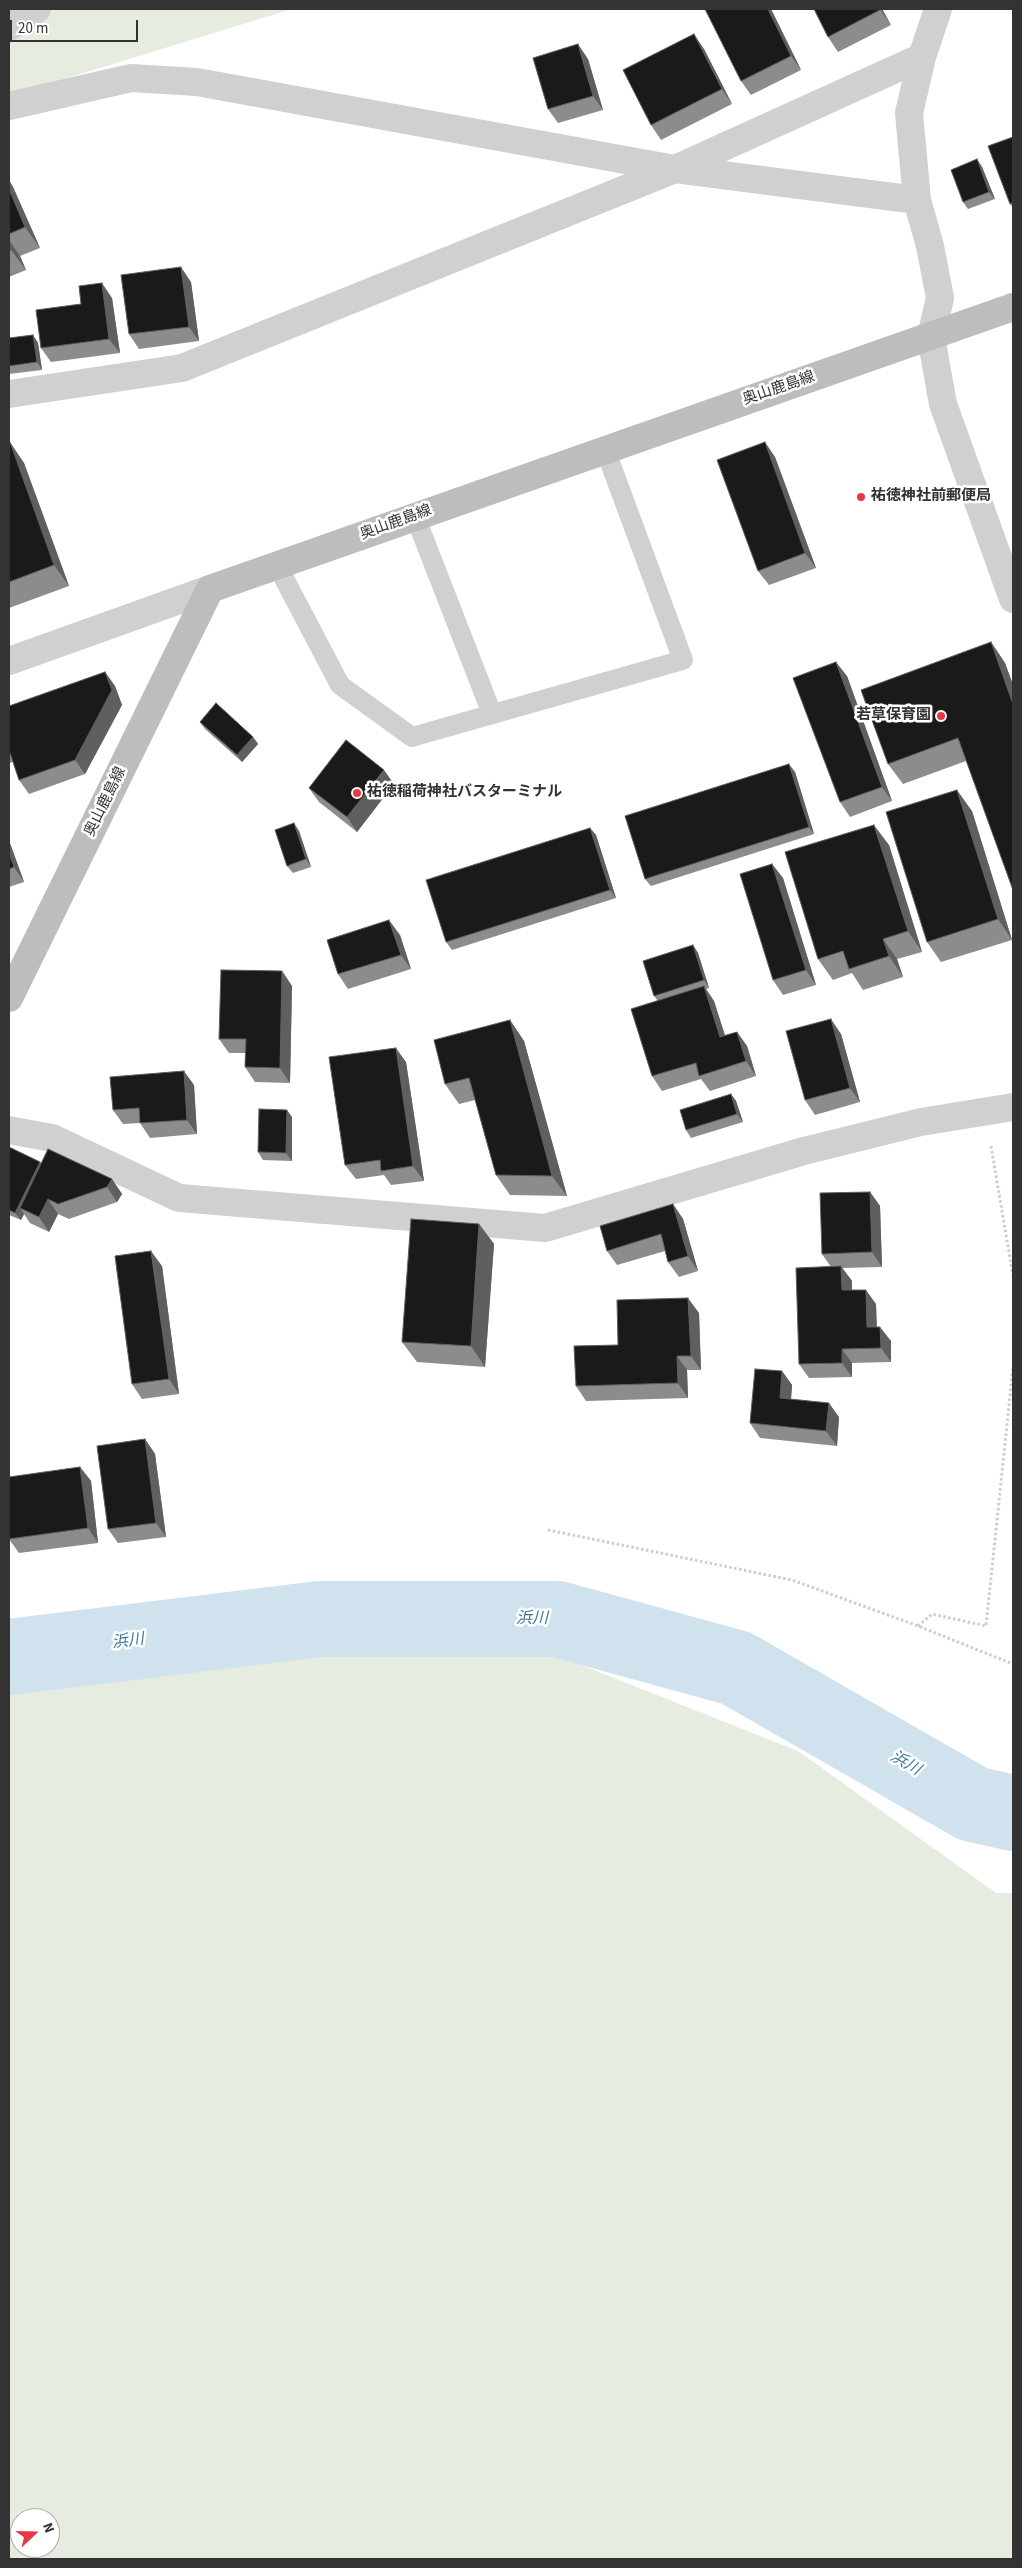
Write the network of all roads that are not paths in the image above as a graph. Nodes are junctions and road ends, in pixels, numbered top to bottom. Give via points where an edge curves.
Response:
1 (37, 9) edge
2 (938, 9) edge
3 (9, 27) edge
4 (922, 57) junction
5 (9, 106) edge
6 (675, 169) junction
7 (917, 200) junction
8 (1013, 307) edge
9 (931, 337) junction
10 (9, 394) edge
11 (605, 449) junction
12 (415, 516) junction
13 (278, 565) junction
14 (210, 589) junction
15 (1013, 599) edge
16 (9, 661) edge
17 (492, 714) junction
18 (9, 998) edge
19 (1013, 1108) edge
20 (9, 1130) edge

1 - 3 street
2 - 4 street
4 - 6 street
4 - 7 street via 909,113
5 - 6 street via 131,78 197,82
6 - 7 street
6 - 10 street via 182,368
7 - 9 street via 940,298
8 - 9 main road, 奥山鹿島線
9 - 11 main road, 奥山鹿島線
9 - 15 street via 943,404
11 - 12 main road, 奥山鹿島線
11 - 17 lane via 683,660
12 - 13 main road, 奥山鹿島線
12 - 17 lane
13 - 14 main road, 奥山鹿島線
13 - 17 lane via 340,686 412,737
14 - 16 street
14 - 18 main road, 奥山鹿島線
19 - 20 street via 921,1122 804,1150 545,1228 179,1198 52,1138

